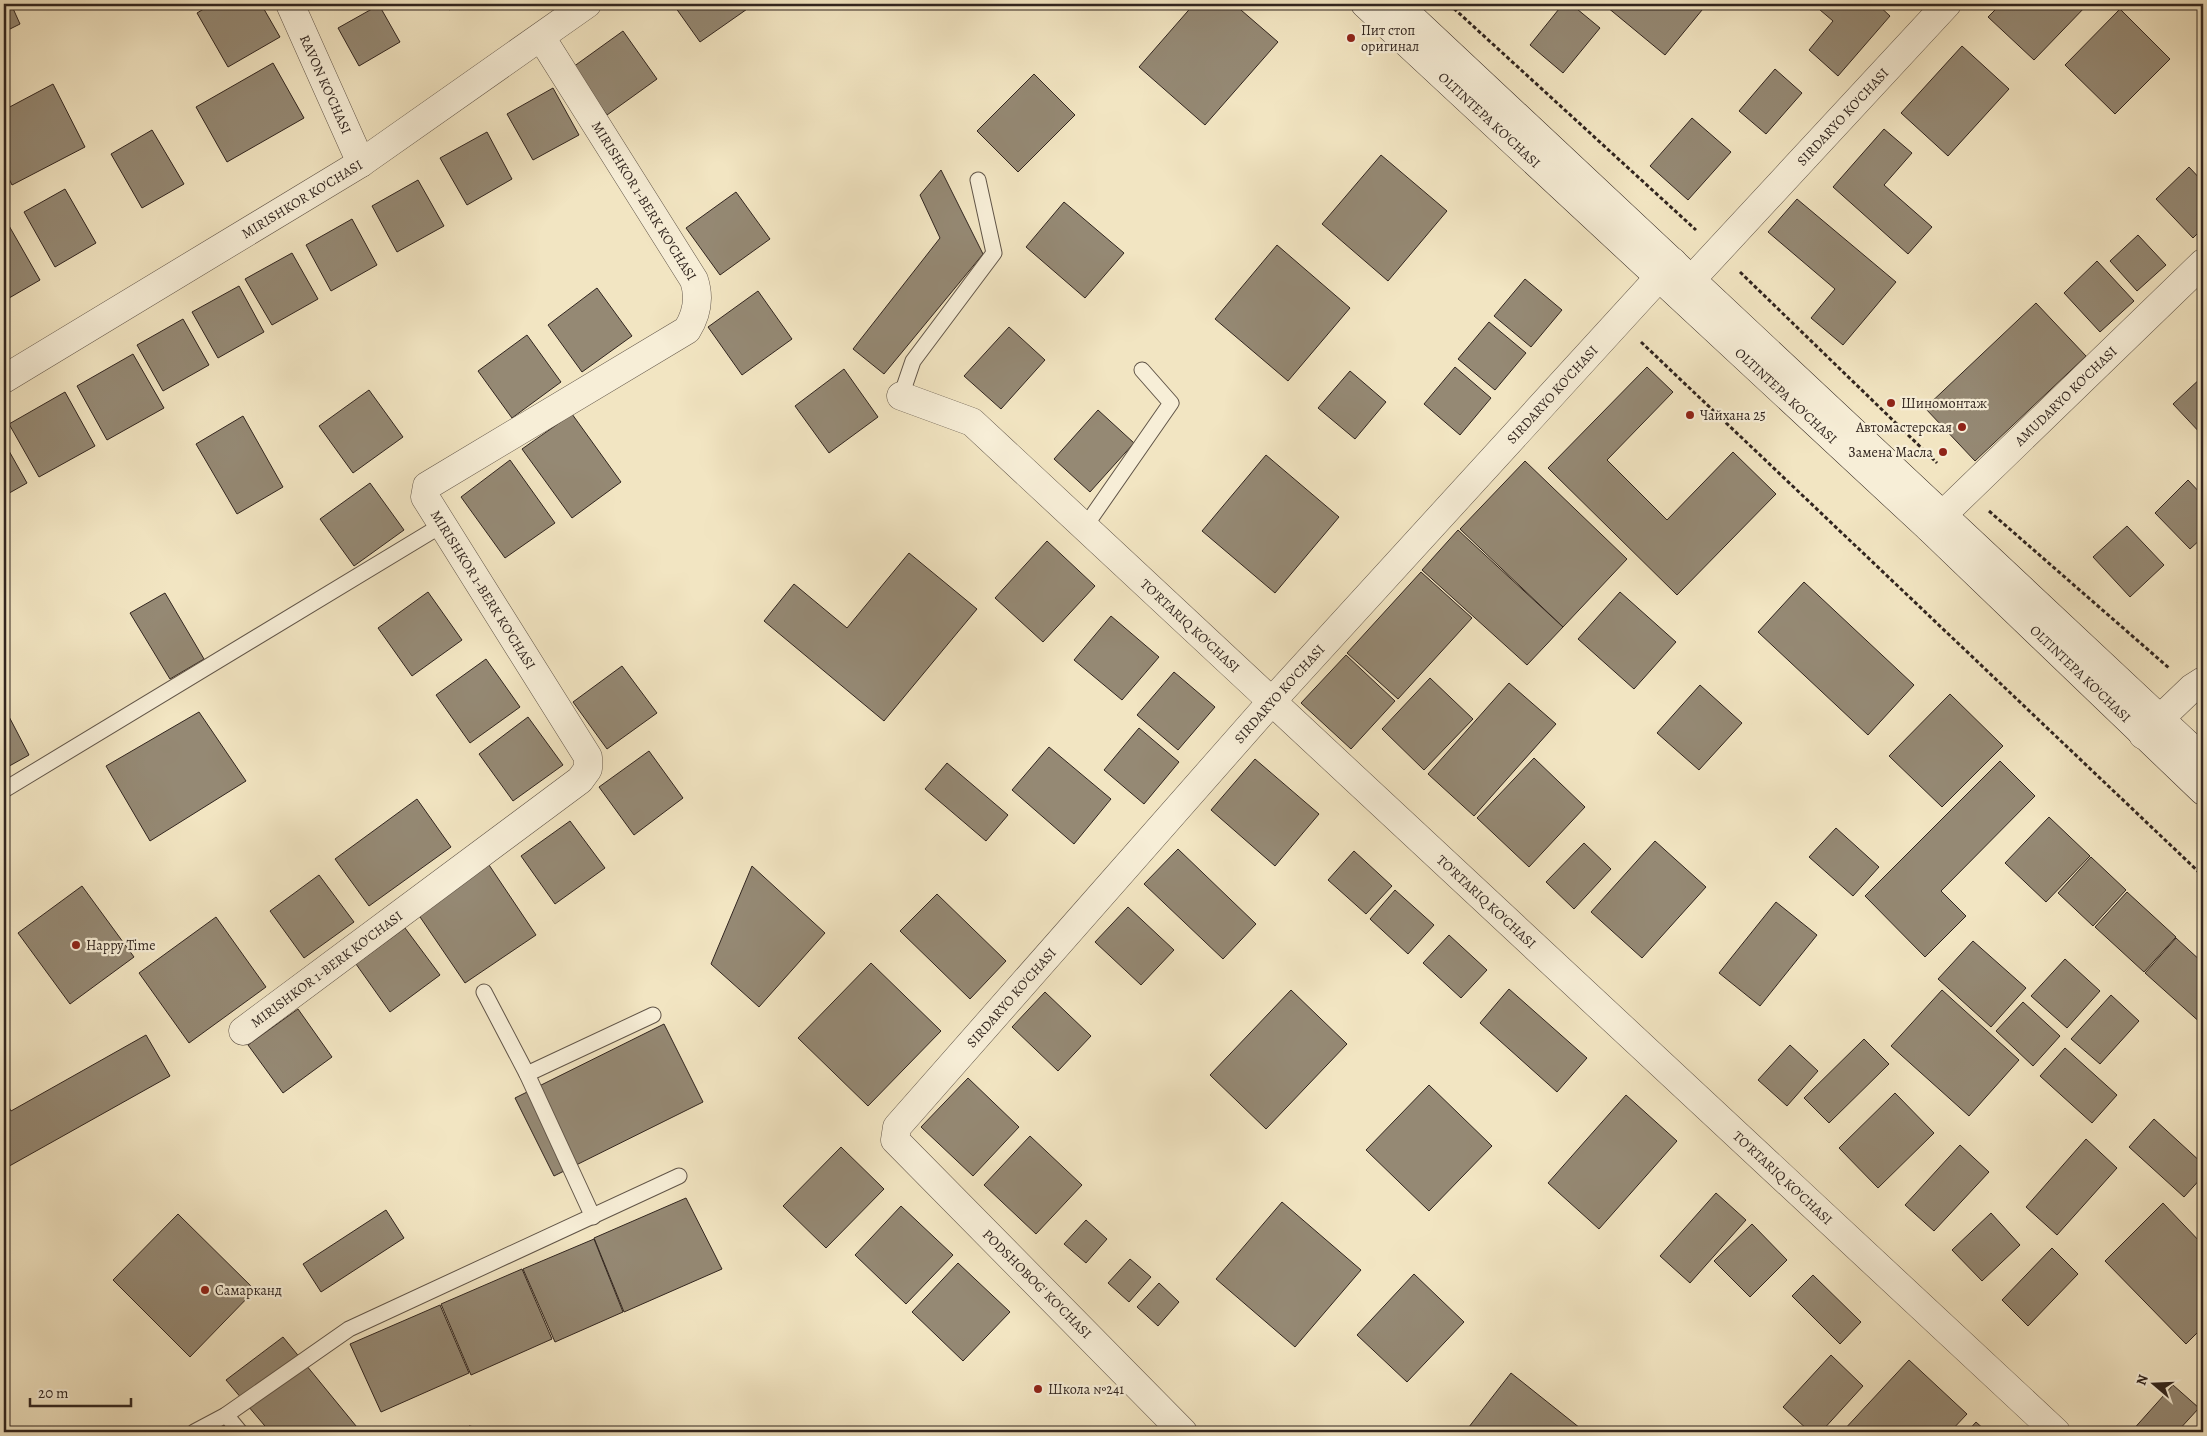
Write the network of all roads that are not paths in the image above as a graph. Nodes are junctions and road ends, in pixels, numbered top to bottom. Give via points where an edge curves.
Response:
1 (290, 4) edge
2 (587, 4) edge
3 (1365, 4) edge
4 (1398, 4) edge
5 (1947, 4) edge
6 (542, 37) junction
7 (361, 163) junction
8 (978, 180) dead end
9 (2203, 263) edge
10 (1676, 278) junction
11 (1142, 370) dead end
12 (4, 379) edge
13 (901, 396) joint
14 (1935, 521) junction
15 (442, 525) junction
16 (1084, 528) junction
17 (2198, 684) edge
18 (1272, 701) junction
19 (2151, 726) junction
20 (2203, 759) edge
21 (4, 790) edge
22 (2203, 791) edge
23 (484, 992) dead end
24 (653, 1015) dead end
25 (243, 1031) dead end
26 (527, 1074) junction
27 (895, 1134) joint
28 (680, 1176) dead end
29 (594, 1217) junction
30 (226, 1416) junction
31 (194, 1432) edge
32 (240, 1432) edge
33 (1183, 1432) edge
34 (2056, 1432) edge

1 - 7 street, RAVON KO'CHASI
2 - 6 street, MIRISHKOR KO'CHASI
3 - 10 street, OLTINTEPA KO'CHASI
4 - 10 street, OLTINTEPA KO'CHASI
5 - 10 street, SIRDARYO KO'CHASI via 1719,251
6 - 7 street, MIRISHKOR KO'CHASI
6 - 15 street, MIRISHKOR 1-BERK KO'CHASI via 694,280 698,293 694,320 687,330 427,486 425,497
7 - 12 street, MIRISHKOR KO'CHASI
8 - 13 lane via 994,253 913,361
9 - 14 street, AMUDARYO KO'CHASI
10 - 14 street, OLTINTEPA KO'CHASI
10 - 18 street, SIRDARYO KO'CHASI via 1619,321
11 - 16 lane via 1172,402
13 - 16 street, TO'RTARIQ KO'CHASI via 972,422
14 - 19 street, OLTINTEPA KO'CHASI
15 - 21 lane
15 - 25 street, MIRISHKOR 1-BERK KO'CHASI via 588,757 588,769 580,780
16 - 18 street, TO'RTARIQ KO'CHASI
17 - 19 street
18 - 27 street, SIRDARYO KO'CHASI via 896,1127
18 - 34 street, TO'RTARIQ KO'CHASI
19 - 20 street, OLTINTEPA KO'CHASI
19 - 22 street, OLTINTEPA KO'CHASI
23 - 26 lane
24 - 26 lane
26 - 29 lane
27 - 33 street, PODSHOBOG' KO'CHASI via 896,1140
28 - 29 lane
29 - 30 lane via 349,1329
30 - 31 lane
30 - 32 lane

